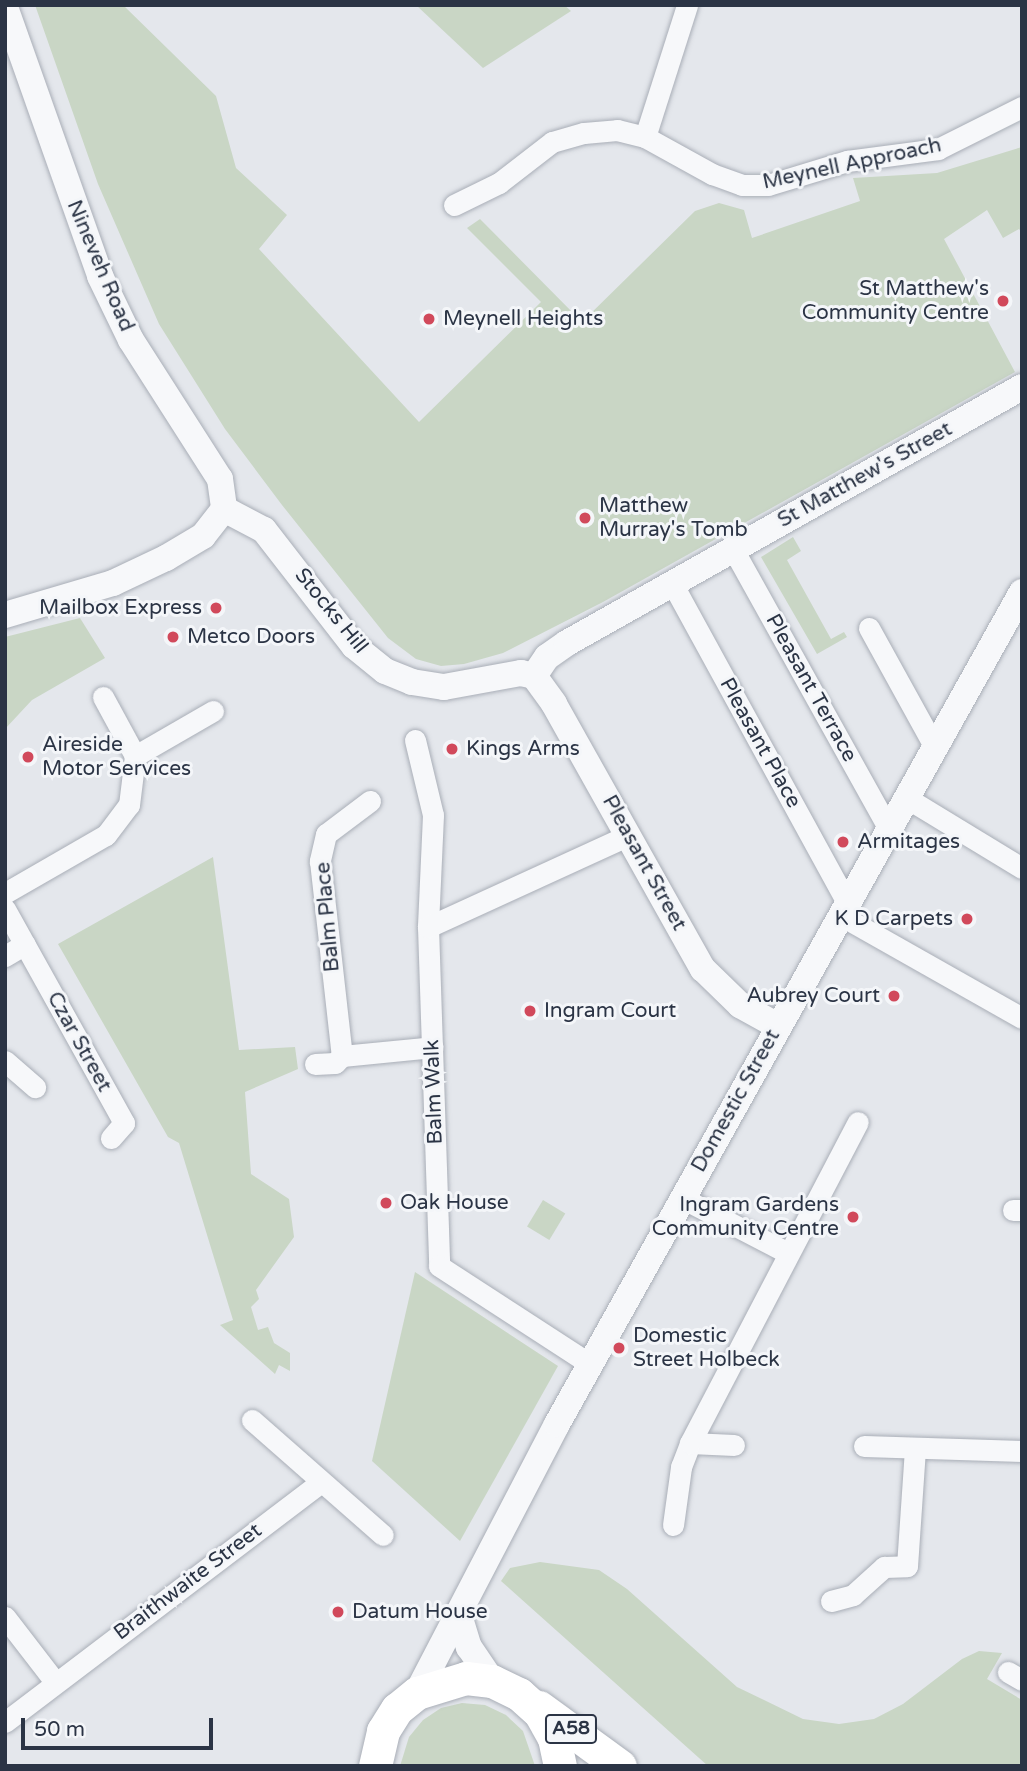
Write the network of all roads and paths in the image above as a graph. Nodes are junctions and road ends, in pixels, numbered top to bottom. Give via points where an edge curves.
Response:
1 (687, 5) edge
2 (5, 6) edge
3 (1022, 107) edge
4 (645, 137) junction
5 (454, 205) dead end
6 (1022, 387) edge
7 (223, 509) junction
8 (733, 549) junction
9 (672, 583) junction
10 (1022, 592) edge
11 (5, 615) edge
12 (869, 628) dead end
13 (534, 676) junction
14 (103, 697) dead end
15 (213, 710) dead end
16 (415, 740) dead end
17 (933, 744) junction
18 (135, 756) junction
19 (905, 797) junction
20 (370, 801) dead end
21 (888, 828) junction
22 (629, 835) junction
23 (1022, 868) edge
24 (5, 893) edge
25 (843, 908) junction
26 (5, 909) edge
27 (428, 927) junction
28 (25, 944) junction
29 (5, 956) edge
30 (1022, 1018) edge
31 (778, 1026) junction
32 (433, 1047) junction
33 (342, 1056) junction
34 (5, 1061) edge
35 (316, 1064) dead end
36 (35, 1087) dead end
37 (858, 1122) dead end
38 (111, 1138) dead end
39 (682, 1198) junction
40 (788, 1253) junction
41 (590, 1364) junction
42 (252, 1420) dead end
43 (690, 1443) junction
44 (734, 1445) dead end
45 (864, 1446) dead end
46 (915, 1448) junction
47 (1022, 1451) edge
48 (321, 1482) junction
49 (673, 1525) dead end
50 (383, 1535) dead end
51 (831, 1601) dead end
52 (459, 1615) junction
53 (5, 1617) edge
54 (55, 1682) junction
55 (505, 1688) junction
56 (417, 1692) junction
57 (5, 1722) edge
58 (374, 1762) edge
59 (560, 1766) edge
60 (620, 1766) edge

1 - 4 street
2 - 7 street, Nineveh Road via 100,276 131,340 220,479
3 - 4 street, Meynell Approach via 938,149 847,161 768,185 742,186
4 - 5 street, Meynell Approach via 617,130 552,142 499,183
6 - 8 street, St Matthew's Street
7 - 11 street via 203,536 166,558 113,583
7 - 13 street, Stocks Hill via 264,530 354,646 385,671 412,682 444,687 521,673
8 - 9 street, St Matthew's Street
8 - 21 street, Pleasant Terrace
9 - 13 street, St Matthew's Street via 567,643 547,657
9 - 25 street, Pleasant Place
10 - 17 street, Domestic Street
12 - 17 street
13 - 22 street, Pleasant Street
14 - 18 street
15 - 18 street
16 - 27 street, Balm Walk via 433,815
17 - 19 street, Domestic Street
18 - 24 street via 135,780 121,821 106,835
19 - 21 street, Domestic Street
19 - 23 street
20 - 33 street, Balm Place via 326,834 320,861
21 - 25 street, Domestic Street
22 - 27 street
22 - 31 street, Pleasant Street via 703,969 740,1006
25 - 30 street
25 - 31 street, Domestic Street
26 - 28 street, Czar Street
27 - 32 street, Balm Walk
28 - 29 street
28 - 38 street, Czar Street via 124,1123
31 - 39 street, Domestic Street
32 - 33 street
32 - 41 street, Balm Walk via 439,1266
33 - 35 street via 335,1063
34 - 36 street
37 - 40 street
39 - 40 street
39 - 41 street, Domestic Street
40 - 43 street
41 - 52 street, Domestic Street via 488,1550
42 - 48 street
43 - 44 street
43 - 49 street via 681,1467
45 - 46 street
46 - 47 street
46 - 51 street via 907,1566 884,1567 853,1595
48 - 50 street
48 - 54 street, Braithwaite Street
52 - 55 street via 469,1647
52 - 56 street, Domestic Street
53 - 54 street
54 - 57 street, Braithwaite Street
55 - 56 main road via 466,1678
55 - 59 main road, A58 via 550,1730
55 - 60 main road, A58
56 - 58 main road via 390,1720

